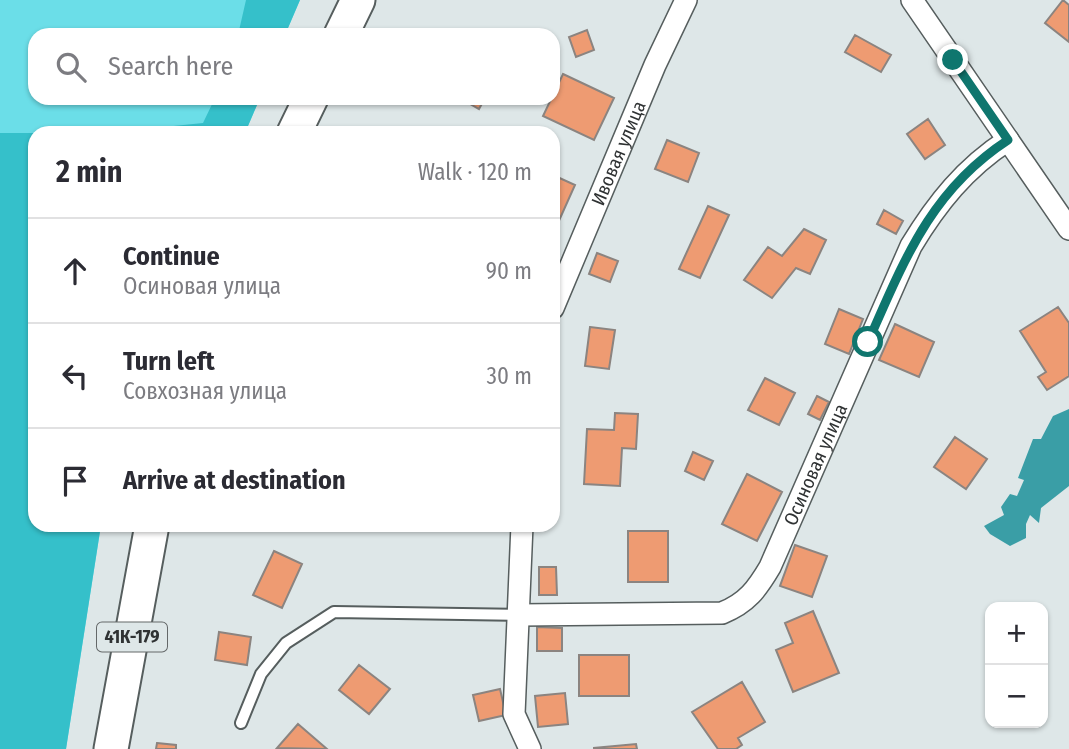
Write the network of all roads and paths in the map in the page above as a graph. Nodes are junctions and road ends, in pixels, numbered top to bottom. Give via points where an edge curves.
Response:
1 (358, 0) edge
2 (686, 0) edge
3 (912, 0) edge
4 (344, 28) edge
5 (308, 105) edge
6 (297, 126) edge
7 (1008, 140) junction
8 (1069, 229) edge
9 (560, 291) edge
10 (151, 532) edge
11 (522, 532) edge
12 (519, 615) junction
13 (241, 723) dead end
14 (111, 749) edge
15 (530, 749) edge

1 - 4 main road
2 - 9 street, Ивовая улица
3 - 7 street
5 - 6 main road
7 - 8 street
7 - 12 street, Осиновая улица via 960,178 911,246 755,592 722,613
10 - 14 main road, 41К-179
11 - 12 street
12 - 13 lane via 334,612 286,643 261,674
12 - 15 street via 514,714

